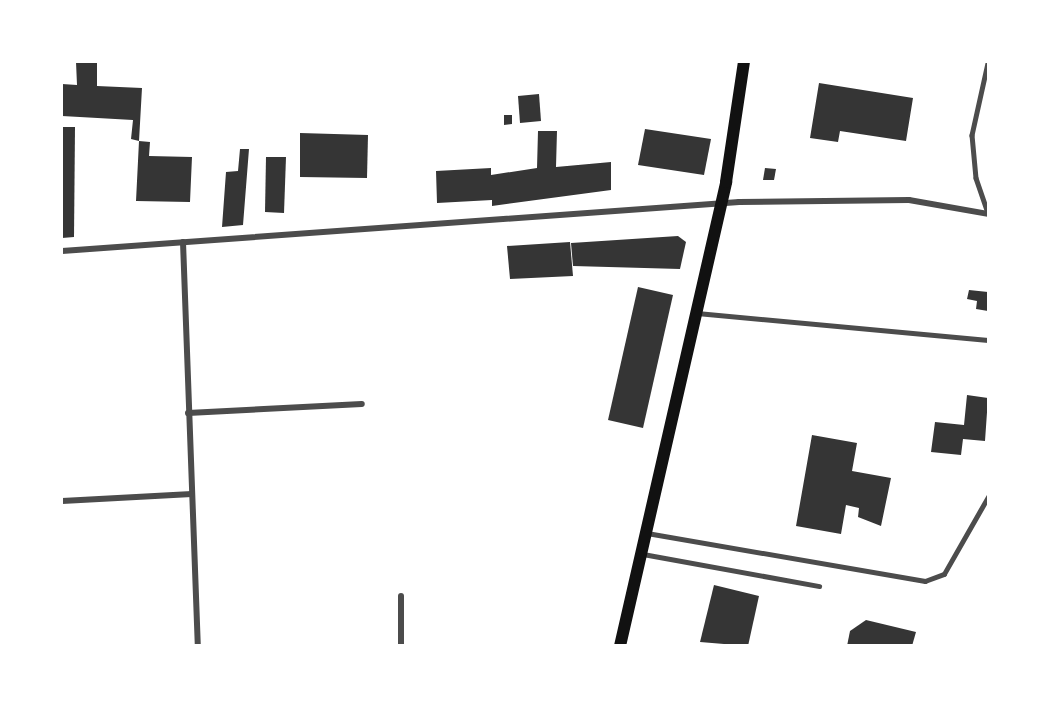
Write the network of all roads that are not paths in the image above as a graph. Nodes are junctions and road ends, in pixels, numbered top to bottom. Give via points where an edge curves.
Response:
1 (744, 62) edge
2 (988, 63) edge
3 (721, 204) junction
4 (988, 213) edge
5 (183, 242) junction
6 (62, 251) edge
7 (694, 312) junction
8 (988, 340) edge
9 (362, 404) dead end
10 (188, 413) junction
11 (192, 494) junction
12 (988, 497) edge
13 (62, 501) edge
14 (645, 533) junction
15 (640, 553) junction
16 (819, 586) dead end
17 (401, 596) dead end
18 (198, 645) edge
19 (401, 645) edge
20 (620, 645) edge

1 - 3 main road
2 - 4 lane via 972,135 976,178
3 - 4 street via 909,200
3 - 5 street
3 - 7 main road
5 - 6 street
5 - 10 street
7 - 8 lane
7 - 14 main road
9 - 10 street
10 - 11 street
11 - 13 street
11 - 18 street
12 - 14 lane via 944,574 925,581
14 - 15 main road
15 - 16 lane
15 - 20 main road
17 - 19 street

